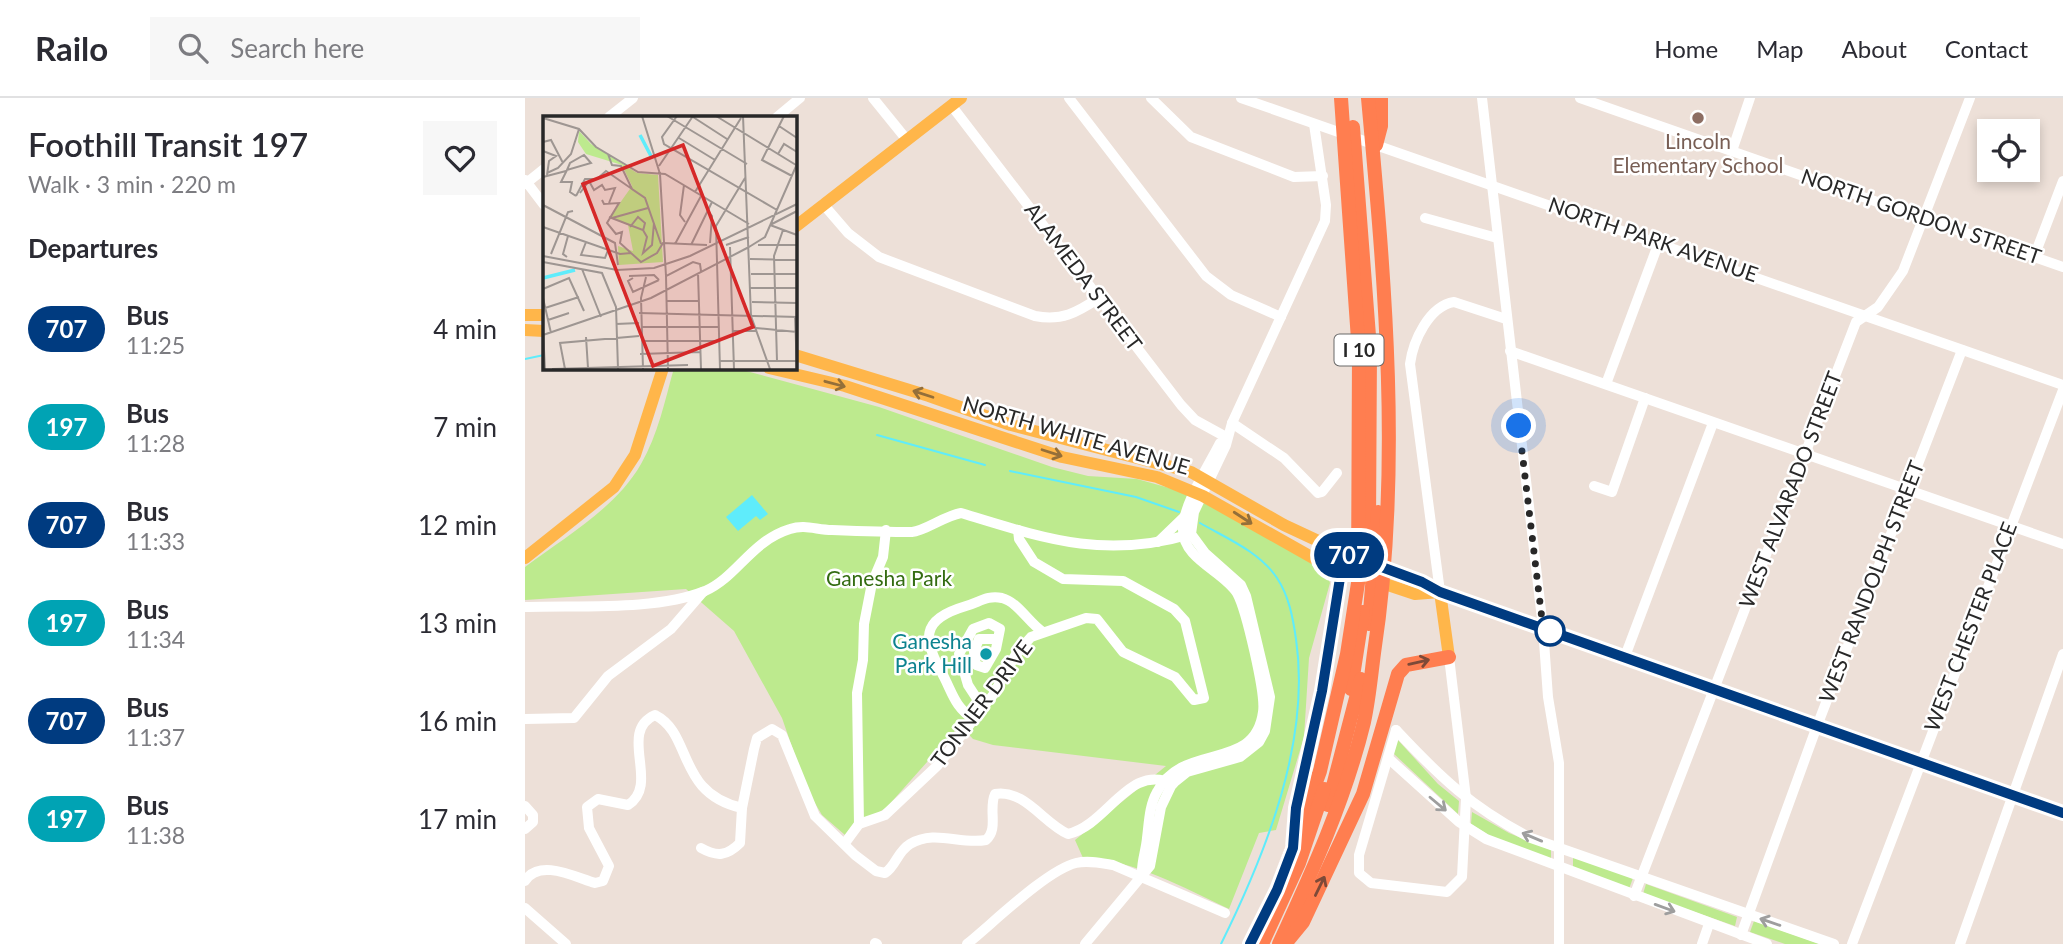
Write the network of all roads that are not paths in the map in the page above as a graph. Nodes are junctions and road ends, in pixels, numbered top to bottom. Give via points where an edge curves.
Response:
1 (633, 98) edge
2 (800, 98) edge
3 (873, 98) edge
4 (1151, 98) edge
5 (1241, 98) edge
6 (1360, 98) edge
7 (1368, 98) edge
8 (1381, 98) edge
9 (1482, 98) edge
10 (1580, 98) edge
11 (1750, 98) edge
12 (1970, 98) edge
13 (1073, 99) edge
14 (956, 102) edge
15 (1353, 111) edge
16 (610, 116) edge
17 (778, 116) edge
18 (1314, 124) junction
19 (907, 139) junction
20 (1731, 151) junction
21 (1362, 155) junction
22 (543, 170) edge
23 (1323, 176) junction
24 (2063, 181) edge
25 (526, 182) edge
26 (1491, 184) junction
27 (543, 204) edge
28 (823, 204) junction
29 (1425, 218) dead end
30 (1922, 218) junction
31 (796, 226) edge
32 (1497, 238) junction
33 (1659, 242) junction
34 (2035, 257) junction
35 (2063, 267) edge
36 (1100, 299) junction
37 (525, 315) edge
38 (1866, 315) junction
39 (543, 316) edge
40 (1281, 317) junction
41 (1506, 319) junction
42 (525, 330) edge
43 (543, 331) edge
44 (1962, 350) junction
45 (1510, 351) junction
46 (796, 355) edge
47 (663, 369) edge
48 (773, 369) edge
49 (1606, 384) junction
50 (2063, 388) edge
51 (1645, 397) junction
52 (1232, 423) junction
53 (1713, 423) junction
54 (1226, 438) junction
55 (1804, 454) junction
56 (1337, 473) dead end
57 (1206, 481) junction
58 (1594, 486) dead end
59 (1907, 490) junction
60 (1200, 494) junction
61 (1185, 516) junction
62 (2010, 525) junction
63 (886, 530) junction
64 (1018, 530) junction
65 (1187, 536) junction
66 (1156, 543) junction
67 (2063, 544) edge
68 (1344, 553) junction
69 (525, 558) edge
70 (1342, 569) junction
71 (1370, 587) junction
72 (703, 591) junction
73 (1440, 592) junction
74 (525, 607) edge
75 (1543, 628) junction
76 (1043, 632) junction
77 (997, 639) dead end
78 (2063, 654) edge
79 (1449, 657) junction
80 (1624, 659) junction
81 (1714, 692) junction
82 (983, 708) junction
83 (525, 719) edge
84 (974, 720) junction
85 (1817, 726) junction
86 (1388, 758) junction
87 (1919, 763) junction
88 (1167, 784) junction
89 (2013, 796) junction
90 (1466, 798) junction
91 (525, 806) edge
92 (742, 808) junction
93 (2063, 813) edge
94 (859, 824) junction
95 (1465, 827) junction
96 (525, 829) edge
97 (845, 843) junction
98 (1559, 847) junction
99 (701, 848) dead end
100 (1293, 848) junction
101 (1559, 869) junction
102 (1142, 875) junction
103 (1642, 876) junction
104 (525, 881) edge
105 (1634, 896) junction
106 (525, 908) edge
107 (1225, 913) dead end
108 (1748, 914) junction
109 (1709, 924) junction
110 (1741, 935) junction
111 (566, 944) edge
112 (967, 944) edge
113 (1086, 944) edge
114 (1250, 944) edge
115 (1262, 944) edge
116 (1270, 944) edge
117 (1279, 944) edge
118 (1285, 944) edge
119 (1559, 944) edge
120 (1702, 944) edge
121 (1767, 944) edge
122 (1834, 944) edge
123 (1852, 944) edge
124 (1960, 944) edge

1 - 16 street
2 - 17 street
3 - 19 street
4 - 23 street via 1191,137 1294,177
5 - 18 street, NORTH PARK AVENUE
6 - 15 highway
7 - 15 highway, I 10
8 - 15 highway
9 - 26 street
10 - 20 street, NORTH GORDON STREET
11 - 20 street
12 - 30 street, WEST ALVARADO STREET
13 - 40 street via 1206,276 1231,295
14 - 19 main road
14 - 36 street, ALAMEDA STREET
15 - 21 highway
15 - 21 highway, I 10
18 - 23 street
18 - 26 street, NORTH PARK AVENUE
19 - 28 main road
20 - 30 street, NORTH GORDON STREET
21 - 71 highway, I 10 via 1359,354
21 - 71 highway, I 10 via 1387,354 1386,560
22 - 25 street
23 - 40 street via 1325,221
24 - 34 street
25 - 27 street
26 - 32 street
26 - 33 street, NORTH PARK AVENUE
28 - 31 main road
28 - 36 street via 848,233 879,257 1035,316 1068,317
29 - 32 street
30 - 34 street, NORTH GORDON STREET
30 - 38 street, WEST ALVARADO STREET via 1903,271 1878,307
32 - 41 street
33 - 38 street, NORTH PARK AVENUE
33 - 49 street
34 - 35 street, NORTH GORDON STREET
36 - 54 street, ALAMEDA STREET via 1181,405 1195,420
37 - 39 main road
38 - 44 street, NORTH PARK AVENUE
38 - 55 street, WEST ALVARADO STREET via 1856,322
40 - 52 street
41 - 45 street
41 - 73 street via 1454,302 1446,304 1423,327 1411,353
42 - 43 main road
44 - 50 street, NORTH PARK AVENUE
44 - 59 street, WEST RANDOLPH STREET
45 - 49 street
45 - 75 street
57 -> 46 main road, NORTH WHITE AVENUE via 1181,470 1011,425
47 - 69 main road via 635,455 614,487
48 -> 60 main road, NORTH WHITE AVENUE via 845,386 1062,457 1157,477
49 - 51 street
50 - 62 street, WEST CHESTER PLACE
51 - 53 street
51 - 58 street via 1612,492
52 - 54 street
52 - 56 street via 1285,458 1318,493
53 - 55 street
53 - 80 street
54 - 57 street
55 - 59 street
55 - 81 street, WEST ALVARADO STREET
57 - 60 street
57 - 68 main road, NORTH WHITE AVENUE
59 - 62 street
59 - 85 street, WEST RANDOLPH STREET
60 - 61 street
60 - 65 street
60 -> 70 main road, NORTH WHITE AVENUE via 1269,536
61 - 65 street
61 - 66 street
62 - 67 street
62 - 87 street, WEST CHESTER PLACE
63 - 64 street via 916,532 944,516 961,513
63 - 72 street via 789,529 765,541 722,581
63 - 94 street via 864,624 857,693
64 - 66 street via 1060,543 1091,546
64 - 76 street, TONNER DRIVE via 1034,562 1063,579 1123,581 1174,609 1185,621 1204,698 1194,700 1175,677 1123,652 1097,619 1086,618
65 - 66 street
65 - 88 street via 1244,589 1271,709 1265,732 1250,750 1240,757 1185,768
68 - 70 highway
68 - 73 main road, NORTH WHITE AVENUE
70 - 73 main road, NORTH WHITE AVENUE via 1415,594
70 - 100 highway via 1296,808
71 - 100 highway, I 10
71 - 115 highway via 1326,784 1299,863
71 - 116 highway via 1357,701 1334,788 1311,854
71 - 117 highway, I 10 via 1364,720 1322,851
72 - 74 street via 655,602
72 - 83 street via 671,629 608,676 574,718
73 - 75 street
73 - 79 main road
75 - 80 street
75 - 98 street via 1559,763
76 - 82 street, TONNER DRIVE via 1031,637 1016,654
76 - 84 street via 1005,599 991,597 950,610 929,628 927,643 957,708
77 - 82 street via 1000,629 989,623 972,629 959,654 968,685
78 - 89 street
79 - 90 street
118 -> 79 highway via 1303,922 1363,794 1398,674 1413,662
80 - 81 street
81 - 85 street
81 - 103 street, WEST ALVARADO STREET
82 - 84 street, TONNER DRIVE
84 - 94 street, TONNER DRIVE via 938,765 895,806 885,815
85 - 87 street
85 - 108 street, WEST RANDOLPH STREET
86 - 90 street via 1396,730
86 -> 95 street
86 - 95 street via 1359,855 1359,873 1371,883 1447,892 1462,877
87 - 89 street
87 - 123 street, WEST CHESTER PLACE
88 - 97 street via 1140,780 1090,826 1068,834 1025,802 995,794 993,829 986,840 923,838 901,851 885,873 865,863
88 - 102 street via 1150,866
89 - 93 street
89 - 124 street
90 - 95 street
98 -> 90 street via 1492,818
91 - 96 street via 533,815
92 - 97 street via 757,738 777,730 815,816
92 - 99 street via 742,835 734,849 720,855
92 - 104 street via 725,804 698,782 669,726 655,715 645,719 640,729 642,782 635,800 628,805 598,799 587,807 589,828 609,866 603,881 595,883 547,869 537,870
94 - 97 street, TONNER DRIVE
95 - 101 street
98 - 101 street
98 - 103 street
100 - 114 highway, I 10
101 - 105 street
101 - 119 street
102 - 107 street
102 - 112 street via 1094,862 1075,863 1056,871
102 - 113 street
103 - 105 street, WEST ALVARADO STREET
103 - 108 street
105 -> 109 street
106 - 111 street
108 - 110 street, WEST RANDOLPH STREET
122 -> 108 street
109 - 110 street
109 - 120 street
110 - 121 street

